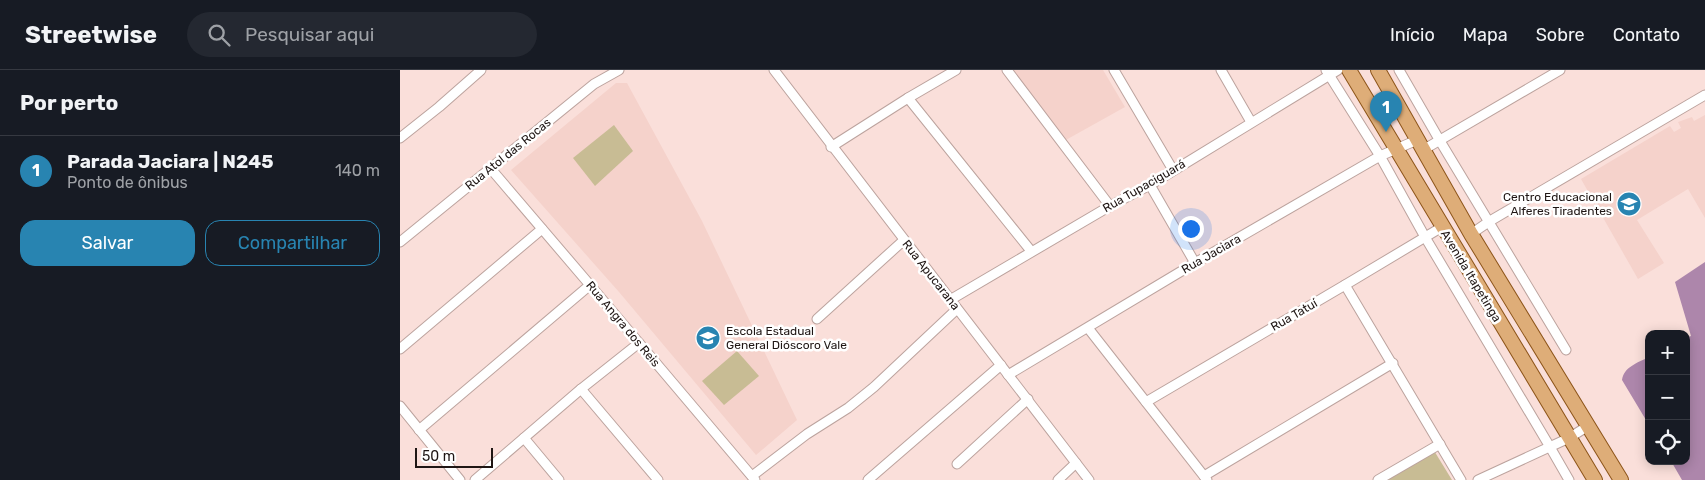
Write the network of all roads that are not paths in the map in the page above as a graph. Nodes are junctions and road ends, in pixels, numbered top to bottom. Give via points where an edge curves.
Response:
1 (482, 70) edge
2 (774, 70) edge
3 (956, 70) edge
4 (1006, 70) edge
5 (1114, 70) edge
6 (1221, 70) edge
7 (1338, 70) edge
8 (1349, 70) edge
9 (1378, 70) edge
10 (1399, 70) edge
11 (1560, 70) edge
12 (613, 71) edge
13 (1328, 73) edge
14 (1705, 95) edge
15 (908, 98) junction
16 (1251, 122) junction
17 (400, 138) edge
18 (1440, 141) junction
19 (1420, 145) junction
20 (831, 147) junction
21 (1395, 148) junction
22 (1380, 156) junction
23 (491, 169) junction
24 (1173, 170) junction
25 (1150, 184) junction
26 (1110, 206) junction
27 (1490, 221) junction
28 (1442, 227) junction
29 (542, 229) junction
30 (1471, 234) junction
31 (402, 237) edge
32 (1425, 237) junction
33 (904, 240) junction
34 (1031, 252) junction
35 (1195, 263) junction
36 (590, 285) junction
37 (1346, 285) junction
38 (950, 300) junction
39 (957, 309) junction
40 (817, 319) dead end
41 (1088, 328) junction
42 (639, 343) junction
43 (400, 349) edge
44 (1566, 350) dead end
45 (1393, 363) junction
46 (1001, 365) junction
47 (1008, 375) junction
48 (581, 389) junction
49 (1028, 399) junction
50 (1146, 402) junction
51 (400, 406) edge
52 (1588, 426) junction
53 (419, 430) junction
54 (524, 438) junction
55 (1569, 438) junction
56 (1440, 444) junction
57 (1550, 447) junction
58 (1076, 463) junction
59 (958, 464) dead end
60 (753, 478) edge
61 (1205, 478) edge
62 (460, 480) edge
63 (475, 480) edge
64 (559, 480) edge
65 (658, 480) edge
66 (868, 480) edge
67 (1058, 480) edge
68 (1089, 480) edge
69 (1378, 480) edge
70 (1461, 480) edge
71 (1478, 480) edge
72 (1569, 480) edge
73 (1595, 480) edge
74 (1621, 480) edge

1 - 17 street
2 - 20 street, Rua Apucarana
3 - 15 street
4 - 26 street
5 - 24 street
6 - 16 street
7 - 13 street, Rua Tupaciguará
8 - 21 main road, Avenida Itapetinga
9 - 19 main road, Avenida Itapetinga
10 - 18 street
11 - 18 street, Rua Jaciara
12 - 23 street, Rua Atol das Rocas
13 - 16 street, Rua Tupaciguará
13 - 22 street, Avenida Itapetinga
14 - 27 street
15 - 20 street
15 - 34 street
16 - 24 street, Rua Tupaciguará
18 - 19 street, Rua Jaciara
18 - 27 street
19 - 21 street, Rua Jaciara
19 - 30 main road, Avenida Itapetinga
20 - 33 street, Rua Apucarana
21 - 22 street, Rua Jaciara
21 - 28 main road, Avenida Itapetinga
22 - 32 street, Avenida Itapetinga
22 - 35 street, Rua Jaciara
23 - 29 street, Rua Angra dos Reis
23 - 31 street, Rua Atol das Rocas
24 - 25 street, Rua Tupaciguará
25 - 26 street, Rua Tupaciguará
25 - 35 street
26 - 34 street, Rua Tupaciguará
27 - 30 street
27 - 44 street
28 - 32 street, Rua Tatuí
28 - 55 main road, Avenida Itapetinga
29 - 36 street, Rua Angra dos Reis
29 - 43 street
30 - 52 main road, Avenida Itapetinga
32 - 37 street, Rua Tatuí
32 - 57 street, Avenida Itapetinga
33 - 38 street, Rua Apucarana
33 - 40 street
34 - 38 street, Rua Tupaciguará
35 - 41 street, Rua Jaciara
36 - 42 street, Rua Angra dos Reis
36 - 53 street
37 - 45 street
37 - 50 street, Rua Tatuí
38 - 39 street, Rua Apucarana
39 - 46 street, Rua Apucarana
39 - 60 street via 874,387 807,434
41 - 47 street, Rua Jaciara
41 - 50 street
42 - 48 street
42 - 60 street, Rua Angra dos Reis
45 - 56 street
45 - 61 street
46 - 47 street, Rua Apucarana
46 - 66 street
47 - 49 street, Rua Apucarana
48 - 54 street
48 - 65 street
49 - 58 street, Rua Apucarana
49 - 59 street
50 - 61 street
51 - 53 street
52 - 55 street
52 - 74 main road, Avenida Itapetinga
53 - 62 street
54 - 63 street
54 - 64 street
55 - 57 street
55 - 73 main road, Avenida Itapetinga
56 - 69 street
56 - 70 street
57 - 71 street
57 - 72 street, Avenida Itapetinga
58 - 67 street
58 - 68 street, Rua Apucarana

